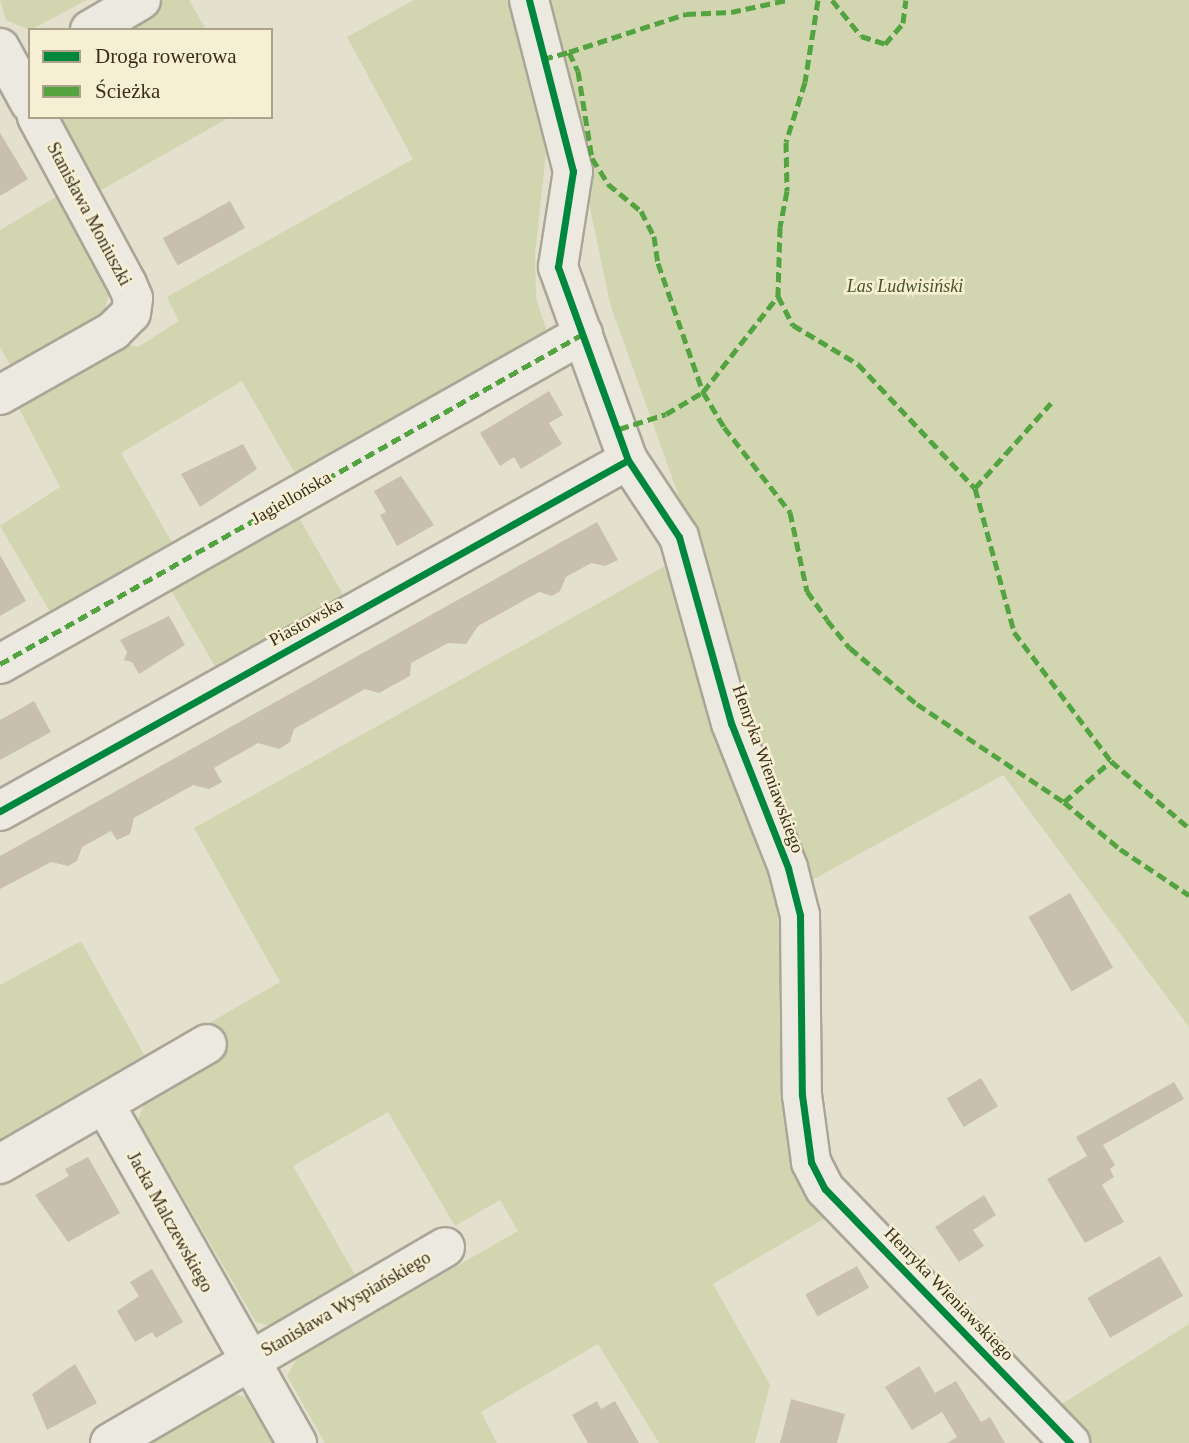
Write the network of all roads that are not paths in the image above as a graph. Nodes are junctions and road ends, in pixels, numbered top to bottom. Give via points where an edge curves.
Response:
1 (141, 0) edge
2 (529, 0) edge
3 (93, 28) edge
4 (38, 119) edge
5 (583, 334) junction
6 (0, 394) edge
7 (628, 460) junction
8 (0, 664) edge
9 (0, 811) edge
10 (207, 1044) dead end
11 (106, 1105) junction
12 (0, 1164) edge
13 (445, 1247) dead end
14 (247, 1361) junction
15 (110, 1443) edge
16 (297, 1443) edge
17 (1070, 1443) edge

1 - 3 street
2 - 5 street, Henryka Wieniawskiego via 573,172 558,267
4 - 6 street, Stanisława Moniuszki via 127,284 133,298 131,313 113,331
5 - 7 street, Henryka Wieniawskiego
5 - 8 street, Jagiellońska
7 - 9 street, Piastowska
7 - 17 street, Henryka Wieniawskiego via 679,537 730,723 788,868 800,915 802,1095 811,1162 825,1189
10 - 11 street
11 - 12 street
11 - 14 street, Jacka Malczewskiego
13 - 14 street, Stanisława Wyspiańskiego
14 - 15 street, Stanisława Wyspiańskiego
14 - 16 street, Jacka Malczewskiego

